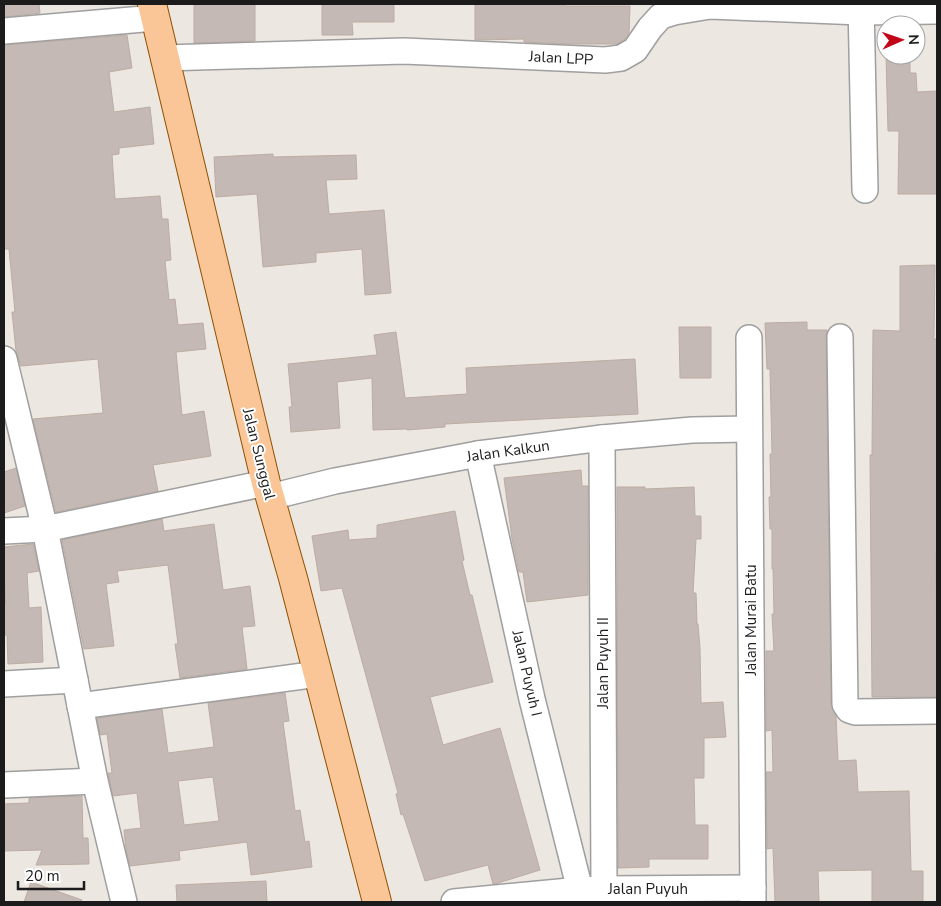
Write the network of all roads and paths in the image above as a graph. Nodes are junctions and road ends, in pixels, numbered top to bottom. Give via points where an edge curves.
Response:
1 (710, 5) edge
2 (861, 8) edge
3 (937, 10) edge
4 (153, 11) edge
5 (4, 31) edge
6 (164, 58) junction
7 (865, 190) dead end
8 (840, 337) dead end
9 (749, 338) dead end
10 (4, 359) edge
11 (749, 429) junction
12 (602, 438) junction
13 (478, 454) junction
14 (268, 490) junction
15 (45, 529) junction
16 (4, 531) edge
17 (318, 674) junction
18 (75, 680) junction
19 (4, 684) edge
20 (80, 706) junction
21 (937, 711) edge
22 (95, 781) junction
23 (4, 785) edge
24 (592, 889) junction
25 (753, 895) edge
26 (641, 896) edge
27 (124, 902) edge
28 (377, 902) edge
29 (454, 902) edge

1 - 2 street, Jalan LPP
1 - 6 street, Jalan LPP via 661,16 635,50 621,58 605,60 404,51
2 - 3 street, Jalan LPP
2 - 7 street
4 - 5 street
4 - 6 main road, Jalan Sunggal
6 - 14 main road, Jalan Sunggal
8 - 21 street via 845,704 855,712
9 - 11 street, Jalan Murai Batu
10 - 15 street
11 - 12 street, Jalan Kalkun
11 - 25 street, Jalan Murai Batu
12 - 13 street, Jalan Kalkun
12 - 24 street, Jalan Puyuh II
13 - 14 street, Jalan Kalkun
13 - 24 street, Jalan Puyuh I via 532,699
14 - 15 street, Jalan Kalkun
14 - 17 main road, Jalan Sunggal
15 - 16 street, Jalan Kalkun
15 - 18 street
17 - 20 street
17 - 28 main road, Jalan Sunggal
18 - 19 street
18 - 20 street
20 - 22 street
22 - 23 street
22 - 27 street
24 - 26 street, Jalan Puyuh
24 - 29 street, Jalan Puyuh
25 - 26 street, Jalan Puyuh

